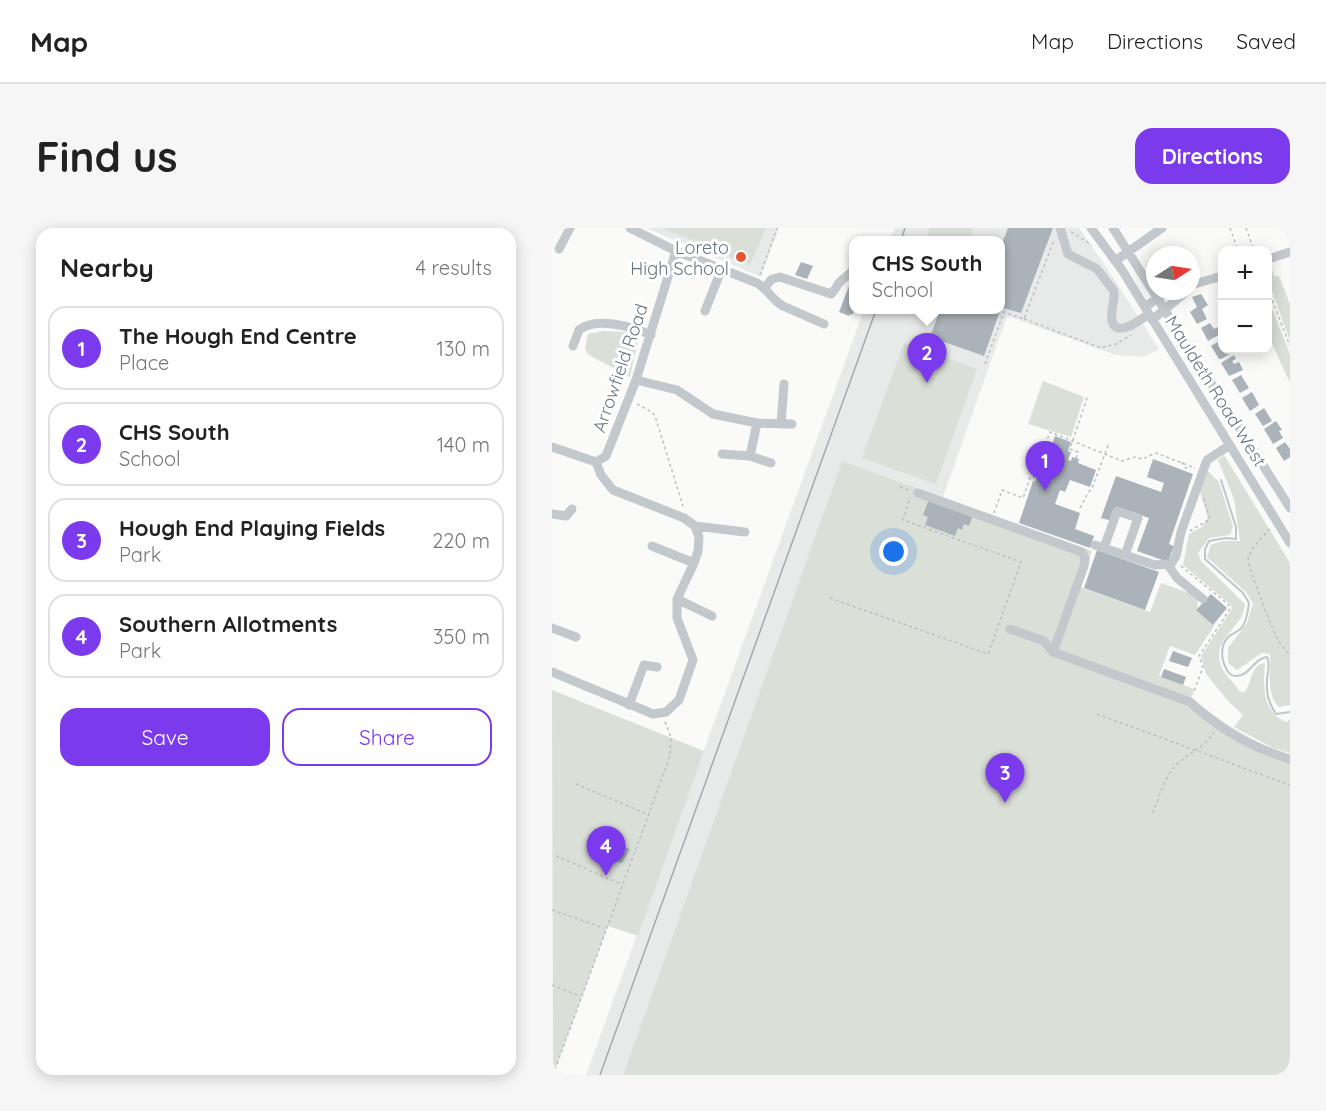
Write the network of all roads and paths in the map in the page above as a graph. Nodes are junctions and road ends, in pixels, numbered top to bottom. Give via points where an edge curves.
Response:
1 (570, 228) edge
2 (630, 228) edge
3 (777, 228) edge
4 (1062, 228) edge
5 (1091, 228) edge
6 (1113, 228) edge
7 (1162, 228) edge
8 (1230, 228) edge
9 (1246, 228) edge
10 (1054, 238) dead end
11 (1096, 246) dead end
12 (1236, 246) edge
13 (1253, 246) edge
14 (559, 249) dead end
15 (676, 250) junction
16 (1129, 252) junction
17 (1290, 252) edge
18 (1272, 258) edge
19 (1115, 261) junction
20 (722, 268) junction
21 (849, 276) edge
22 (1218, 277) edge
23 (1146, 278) edge
24 (1200, 284) edge
25 (761, 285) junction
26 (1272, 299) edge
27 (1156, 300) edge
28 (1160, 300) edge
29 (1176, 300) edge
30 (1166, 309) junction
31 (705, 311) dead end
32 (1005, 312) edge
33 (1149, 313) junction
34 (1003, 314) edge
35 (1024, 319) junction
36 (824, 324) dead end
37 (1133, 334) dead end
38 (651, 335) junction
39 (573, 346) dead end
40 (1290, 346) edge
41 (985, 364) dead end
42 (636, 380) junction
43 (784, 384) dead end
44 (1088, 396) dead end
45 (628, 400) junction
46 (757, 423) junction
47 (781, 424) junction
48 (792, 424) dead end
49 (1073, 441) junction
50 (1109, 442) dead end
51 (1230, 445) junction
52 (552, 447) edge
53 (1106, 453) junction
54 (722, 454) dead end
55 (750, 456) junction
56 (1076, 458) dead end
57 (596, 462) junction
58 (1182, 462) junction
59 (771, 463) dead end
60 (1191, 466) junction
61 (1202, 474) junction
62 (900, 487) dead end
63 (1202, 492) dead end
64 (918, 493) dead end
65 (683, 506) dead end
66 (572, 508) dead end
67 (1080, 508) dead end
68 (1290, 508) edge
69 (552, 514) edge
70 (992, 519) junction
71 (695, 526) junction
72 (1269, 530) dead end
73 (745, 532) dead end
74 (1187, 532) dead end
75 (1290, 543) edge
76 (652, 546) dead end
77 (1125, 555) junction
78 (694, 563) junction
79 (1181, 565) dead end
80 (1168, 566) junction
81 (830, 598) dead end
82 (677, 599) junction
83 (1203, 599) dead end
84 (712, 616) dead end
85 (552, 628) edge
86 (1010, 629) dead end
87 (576, 637) dead end
88 (1053, 652) junction
89 (1290, 655) edge
90 (657, 667) dead end
91 (552, 672) edge
92 (1190, 702) junction
93 (629, 705) junction
94 (661, 714) junction
95 (1097, 714) dead end
96 (1218, 726) junction
97 (1197, 751) junction
98 (1290, 759) edge
99 (576, 784) dead end
100 (1290, 785) edge
101 (1153, 813) dead end
102 (649, 815) junction
103 (556, 856) dead end
104 (622, 884) junction
105 (552, 910) edge
106 (605, 928) junction
107 (552, 985) edge
108 (581, 996) junction
109 (552, 1060) edge
110 (557, 1062) junction
111 (553, 1075) edge

1 - 14 street
2 - 15 street
3 - 25 path
4 - 11 path
4 - 33 street via 1068,254 1097,269 1114,291 1112,320 1116,326 1129,327
5 - 19 street, Mauldeth Road West
6 - 16 street, Mauldeth Road West
7 - 16 street
8 - 12 path
9 - 13 path
10 - 35 path
15 - 20 street
15 - 38 street, Arrowfield Road
16 - 19 street
16 - 23 street, Mauldeth Road West
17 - 18 street
19 - 33 street, Mauldeth Road West
20 - 25 street
20 - 31 street
21 - 25 street via 831,294 786,278
22 - 24 street
25 - 36 street via 777,303
26 - 40 path
27 - 33 street
28 - 30 street, Mauldeth Road West
29 - 30 street
30 - 33 street
30 - 68 street, Mauldeth Road West
32 - 35 path
33 - 51 street, Mauldeth Road West
34 - 41 path
35 - 37 path via 1101,348
38 - 39 street via 627,326 592,324 579,330
38 - 42 street, Arrowfield Road
42 - 45 street, Arrowfield Road
42 - 46 street via 677,390 713,414
43 - 47 street
44 - 49 path
45 - 57 street, Arrowfield Road via 606,456
45 - 65 path via 655,416
46 - 47 street
46 - 55 street
47 - 48 street
49 - 53 path
49 - 56 path via 1070,449 1078,452
49 - 70 path via 1050,432 1023,498 1002,490
50 - 53 path
51 - 61 street via 1207,460
51 - 75 street, Mauldeth Road West
52 - 57 street
53 - 58 path via 1126,461 1160,453
53 - 67 path
54 - 55 street
55 - 59 street
57 - 71 street via 613,490
58 - 60 path
58 - 60 path via 1185,470
60 - 61 path
61 - 80 street via 1176,556
62 - 81 path via 910,495 903,520 1022,562 988,654
63 - 74 path via 1210,519
64 - 70 street
66 - 69 street via 566,516
70 - 88 street via 1084,555 1084,567
71 - 73 street
71 - 78 street via 699,537
72 - 89 path via 1248,562 1279,642
76 - 78 street
77 - 77 street via 1100,546 1117,511 1138,518
77 - 80 street
78 - 82 street
79 - 92 path via 1230,609 1199,656 1203,667
80 - 83 street
82 - 84 street
82 - 94 street via 677,618 693,660 679,700
85 - 87 street
86 - 88 street via 1044,641
88 - 92 street
90 - 93 street via 645,664
91 - 93 street
92 - 96 street
93 - 94 street
94 - 102 path via 672,750
95 - 97 path
96 - 97 path
96 - 98 street via 1255,747
97 - 100 path
97 - 101 path via 1171,772
99 - 102 path
102 - 104 path
103 - 104 path
104 - 106 path
105 - 106 path
106 - 108 path
107 - 108 path
108 - 110 path
109 - 110 path
110 - 111 path

